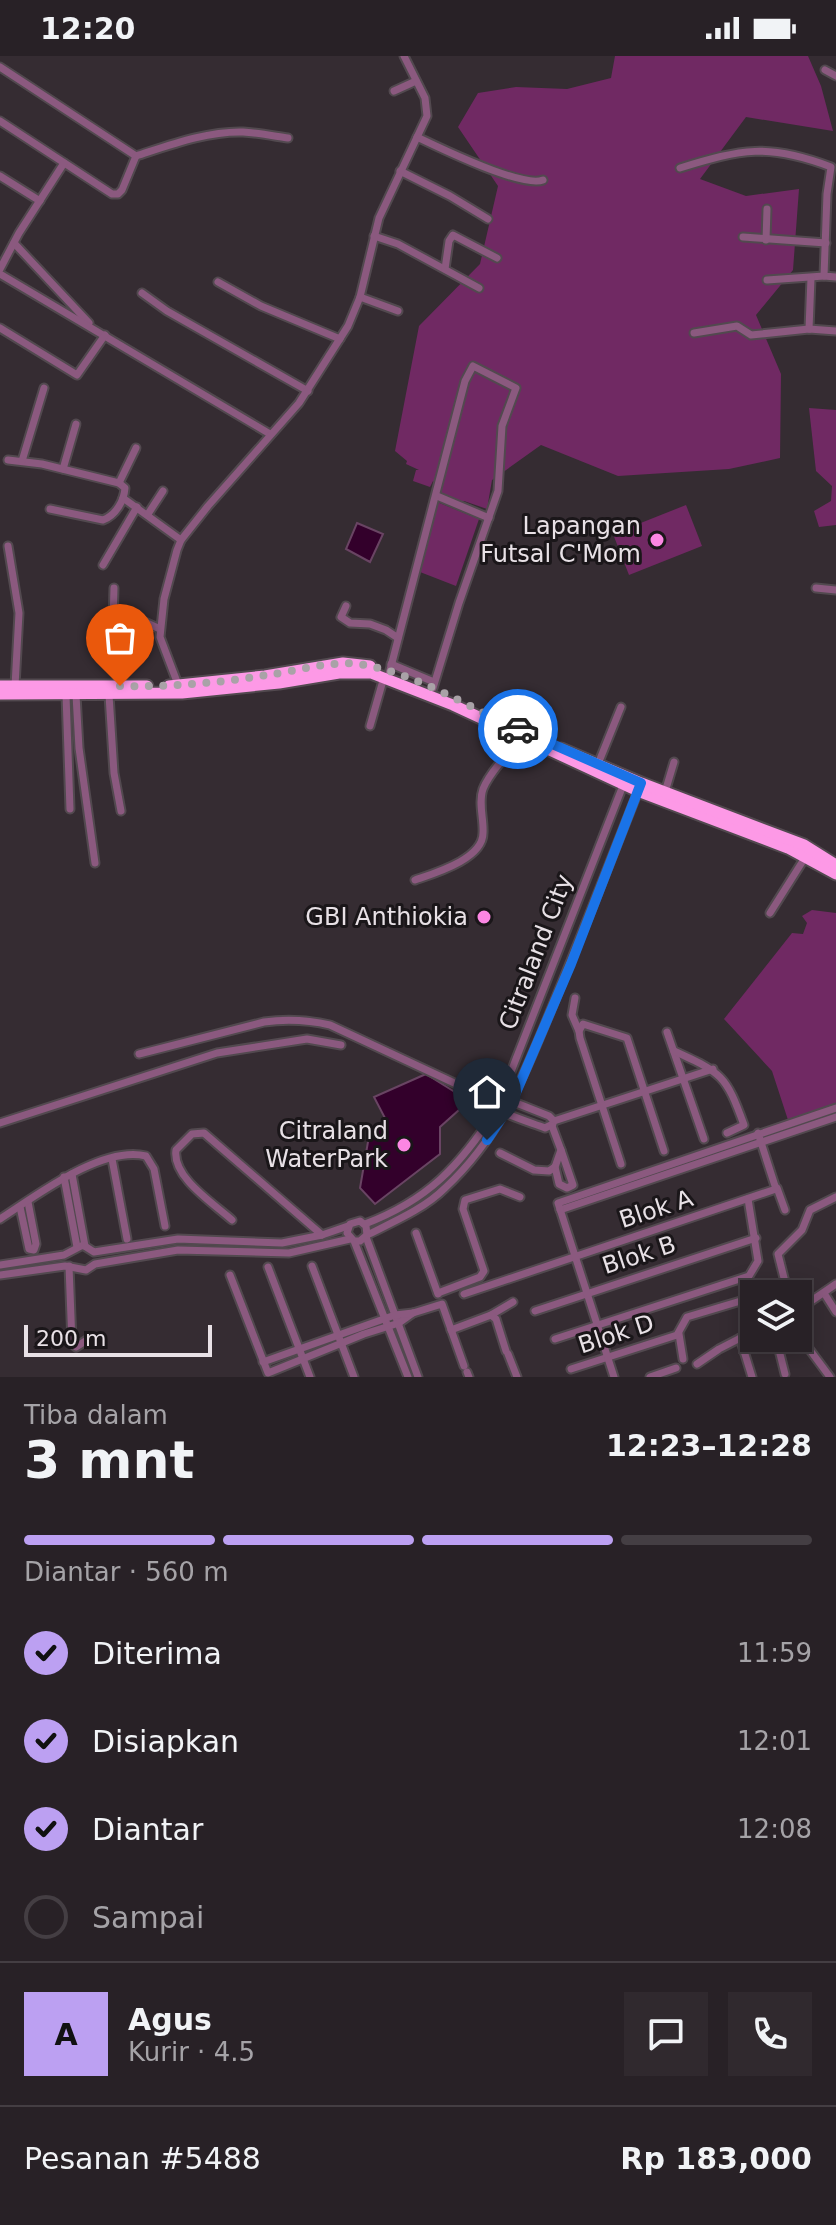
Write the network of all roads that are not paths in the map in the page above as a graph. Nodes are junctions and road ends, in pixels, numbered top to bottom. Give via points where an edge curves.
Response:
1 (404, 56) edge
2 (0, 67) edge
3 (825, 70) dead end
4 (836, 76) edge
5 (416, 81) junction
6 (394, 91) dead end
7 (0, 121) edge
8 (417, 137) junction
9 (288, 138) dead end
10 (136, 156) junction
11 (64, 163) junction
12 (680, 168) dead end
13 (400, 171) junction
14 (0, 176) edge
15 (543, 180) dead end
16 (40, 201) junction
17 (767, 209) dead end
18 (488, 219) dead end
19 (374, 236) junction
20 (743, 237) dead end
21 (766, 240) junction
22 (14, 243) junction
23 (826, 243) junction
24 (497, 258) dead end
25 (445, 269) junction
26 (0, 272) edge
27 (824, 276) junction
28 (836, 277) edge
29 (811, 278) junction
30 (767, 280) dead end
31 (218, 282) dead end
32 (479, 288) dead end
33 (142, 293) dead end
34 (360, 297) junction
35 (398, 311) dead end
36 (91, 325) junction
37 (0, 328) edge
38 (809, 329) junction
39 (836, 331) edge
40 (694, 333) dead end
41 (105, 335) junction
42 (340, 339) junction
43 (44, 388) dead end
44 (308, 391) junction
45 (76, 424) dead end
46 (270, 434) junction
47 (136, 448) dead end
48 (8, 460) dead end
49 (22, 461) junction
50 (63, 469) junction
51 (119, 483) junction
52 (163, 491) dead end
53 (437, 496) junction
54 (123, 498) junction
55 (137, 507) junction
56 (50, 509) dead end
57 (148, 514) junction
58 (489, 518) junction
59 (181, 540) junction
60 (8, 546) dead end
61 (103, 565) dead end
62 (114, 588) dead end
63 (816, 588) dead end
64 (836, 590) edge
65 (346, 606) dead end
66 (114, 608) junction
67 (160, 629) junction
68 (398, 638) junction
69 (112, 656) dead end
70 (388, 673) junction
71 (434, 685) junction
72 (0, 686) edge
73 (15, 686) junction
74 (180, 689) junction
75 (51, 690) junction
76 (0, 694) edge
77 (71, 695) junction
78 (109, 695) junction
79 (621, 707) dead end
80 (370, 726) dead end
81 (519, 733) junction
82 (674, 762) dead end
83 (598, 764) junction
84 (625, 781) junction
85 (639, 787) junction
86 (665, 792) junction
87 (70, 809) dead end
88 (121, 811) dead end
89 (806, 856) junction
90 (95, 863) dead end
91 (836, 865) edge
92 (836, 874) edge
93 (415, 880) dead end
94 (582, 887) junction
95 (598, 894) junction
96 (770, 913) dead end
97 (575, 998) dead end
98 (579, 1031) junction
99 (667, 1032) dead end
100 (212, 1034) junction
101 (202, 1037) junction
102 (341, 1045) dead end
103 (674, 1051) junction
104 (217, 1053) junction
105 (139, 1054) dead end
106 (207, 1056) junction
107 (713, 1069) junction
108 (683, 1078) junction
109 (465, 1088) junction
110 (645, 1091) junction
111 (502, 1097) junction
112 (512, 1102) junction
113 (602, 1104) junction
114 (836, 1108) edge
115 (496, 1110) junction
116 (505, 1115) junction
117 (836, 1117) edge
118 (0, 1123) edge
119 (553, 1123) junction
120 (727, 1133) dead end
121 (760, 1137) junction
122 (704, 1139) dead end
123 (561, 1150) junction
124 (664, 1151) dead end
125 (500, 1153) dead end
126 (112, 1159) junction
127 (621, 1164) dead end
128 (555, 1167) junction
129 (68, 1176) junction
130 (777, 1188) junction
131 (520, 1197) dead end
132 (836, 1197) edge
133 (748, 1199) junction
134 (24, 1205) junction
135 (785, 1210) dead end
136 (0, 1219) edge
137 (232, 1220) dead end
138 (365, 1224) junction
139 (165, 1226) dead end
140 (348, 1226) junction
141 (416, 1233) dead end
142 (322, 1235) junction
143 (366, 1236) junction
144 (308, 1238) junction
145 (756, 1238) junction
146 (127, 1239) dead end
147 (352, 1240) junction
148 (78, 1248) junction
149 (310, 1249) junction
150 (94, 1252) junction
151 (576, 1255) junction
152 (376, 1262) junction
153 (95, 1264) junction
154 (0, 1265) edge
155 (72, 1266) junction
156 (312, 1266) dead end
157 (364, 1266) junction
158 (268, 1267) dead end
159 (0, 1275) edge
160 (230, 1275) dead end
161 (784, 1280) edge
162 (836, 1284) edge
163 (588, 1292) junction
164 (438, 1293) junction
165 (824, 1293) junction
166 (464, 1294) dead end
167 (740, 1301) edge
168 (812, 1301) edge
169 (513, 1302) dead end
170 (442, 1304) junction
171 (535, 1311) dead end
172 (836, 1312) edge
173 (491, 1315) junction
174 (397, 1319) junction
175 (387, 1323) junction
176 (598, 1324) junction
177 (451, 1330) junction
178 (679, 1334) junction
179 (740, 1338) edge
180 (555, 1339) dead end
181 (87, 1340) dead end
182 (340, 1340) junction
183 (299, 1348) junction
184 (744, 1352) edge
185 (780, 1352) edge
186 (811, 1352) edge
187 (608, 1356) junction
188 (683, 1359) dead end
189 (304, 1360) junction
190 (263, 1362) junction
191 (697, 1364) dead end
192 (676, 1368) dead end
193 (571, 1369) dead end
194 (466, 1372) edge
195 (785, 1374) dead end
196 (310, 1377) edge
197 (354, 1377) edge
198 (408, 1377) edge
199 (418, 1377) edge
200 (517, 1377) edge
201 (614, 1377) edge
202 (650, 1377) edge
203 (752, 1377) edge
204 (830, 1377) edge

1 - 5 street
2 - 10 street
3 - 4 street
5 - 6 street
5 - 8 street via 427,108
7 - 11 street
8 - 13 street
8 - 15 street via 506,174
9 - 10 street via 222,134
10 - 11 street via 118,194
11 - 16 street
12 - 23 street via 750,150 779,151 830,167
13 - 18 street
13 - 19 street
14 - 16 street
16 - 22 street
17 - 21 street
19 - 25 street
19 - 34 street
20 - 21 street
21 - 23 street
22 - 26 street
22 - 36 street
23 - 27 street
24 - 25 street via 453,235
25 - 32 street
26 - 36 street
27 - 28 street
27 - 29 street
29 - 30 street
29 - 38 street
31 - 42 street
33 - 44 street
34 - 35 street
34 - 42 street
36 - 41 street
37 - 41 street via 77,375
38 - 39 street
38 - 40 street via 751,335 737,326
41 - 46 street
42 - 44 street
43 - 49 street
44 - 46 street
45 - 50 street
46 - 59 street
47 - 51 street
48 - 49 street
49 - 50 street
50 - 51 street
51 - 54 street via 125,488
52 - 57 street
53 - 58 street
53 - 58 street via 473,366 516,388 502,426 498,491
53 - 68 street
54 - 55 street
54 - 56 street via 103,520
55 - 57 street
55 - 61 street
57 - 59 street
58 - 71 street
59 - 67 street
60 - 73 street via 19,613
62 - 66 street
63 - 64 street
65 - 68 street via 341,617 350,623 370,624
66 - 67 street
66 - 69 street
67 - 74 street via 160,642
68 - 70 street
70 - 71 highway
70 - 74 highway via 353,671
70 - 80 street
70 - 81 highway
71 - 81 highway
72 - 73 highway
73 - 75 highway
74 - 75 highway
74 - 78 highway
75 - 76 highway
75 - 77 highway
77 - 78 highway
77 - 87 street
77 - 90 street
78 - 88 street
79 - 83 street
81 - 83 highway
81 - 84 highway
81 - 93 street via 481,795 480,844 446,870
82 - 86 street
83 - 84 highway
84 - 85 highway
84 - 94 street, Citraland City
85 - 86 highway
85 - 89 highway
85 - 95 street, Citraland City
86 - 91 highway via 804,845
89 - 92 highway
89 - 96 street
94 - 95 street
94 - 111 street, Citraland City
95 - 112 street, Citraland City
97 - 98 street via 572,1015
98 - 110 street via 590,1024 627,1038
98 - 113 street
99 - 103 street
100 - 101 street
100 - 104 street
100 - 109 street via 283,1020 319,1022
101 - 105 street
101 - 106 street
102 - 104 street via 307,1039
103 - 107 street
103 - 108 street
104 - 106 street
106 - 118 street
107 - 108 street
107 - 120 street via 730,1088 744,1125
108 - 110 street
108 - 122 street
109 - 111 street
109 - 115 street
110 - 113 street
110 - 124 street
111 - 112 street
111 - 115 street, Citraland City
112 - 116 street, Citraland City
112 - 119 street via 549,1116
113 - 119 street
113 - 127 street
114 - 121 street
115 - 116 street
115 - 138 street, Citraland City via 433,1188
116 - 119 street via 545,1128
116 - 143 street, Citraland City via 444,1190
117 - 121 street
119 - 123 street
121 - 130 street
121 - 151 street via 558,1203
123 - 128 street
123 - 128 street via 573,1185 559,1184
125 - 128 street via 541,1172
126 - 129 street
126 - 139 street via 138,1154 151,1160
126 - 146 street
129 - 134 street
129 - 148 street
130 - 133 street, Blok A
130 - 135 street
131 - 164 street via 496,1189 465,1200 463,1209 484,1271
132 - 161 street via 810,1210 802,1230 779,1251
133 - 145 street
133 - 151 street, Blok A
134 - 134 street via 36,1244 34,1250 29,1249
134 - 136 street
137 - 142 street via 177,1167 176,1150 192,1134 204,1133
138 - 140 street, Citraland City
138 - 143 street
140 - 142 street, Citraland City
140 - 147 street
141 - 164 street
142 - 144 street, Citraland City
143 - 147 street, Citraland City
143 - 152 street
144 - 149 street
144 - 150 street, Citraland City via 282,1243 178,1239
145 - 163 street, Blok B
145 - 176 street via 758,1261 749,1276
147 - 149 street, Citraland City
147 - 157 street
148 - 150 street
148 - 154 street
148 - 155 street
149 - 153 street, Citraland City via 270,1255 178,1250
150 - 153 street
151 - 163 street
151 - 166 street, Blok A
152 - 157 street
152 - 174 street
153 - 155 street, Citraland City via 86,1270
155 - 159 street, Citraland City
155 - 181 street via 72,1343 76,1347
156 - 182 street
157 - 175 street
158 - 183 street
160 - 190 street
162 - 165 street
163 - 171 street, Blok B
163 - 176 street
164 - 170 street
165 - 168 street
165 - 172 street
167 - 178 street, Blok D via 687,1317
169 - 173 street
170 - 174 street
170 - 177 street
173 - 177 street
173 - 200 street
174 - 175 street
174 - 199 street
175 - 182 street
175 - 198 street
176 - 180 street
176 - 187 street
177 - 194 street
178 - 187 street, Blok D
178 - 188 street
179 - 191 street
182 - 183 street
182 - 189 street
182 - 197 street
183 - 189 street
183 - 190 street
184 - 203 street
185 - 195 street
186 - 204 street
187 - 193 street, Blok D
187 - 201 street
189 - 190 street via 269,1373
189 - 196 street
192 - 202 street

